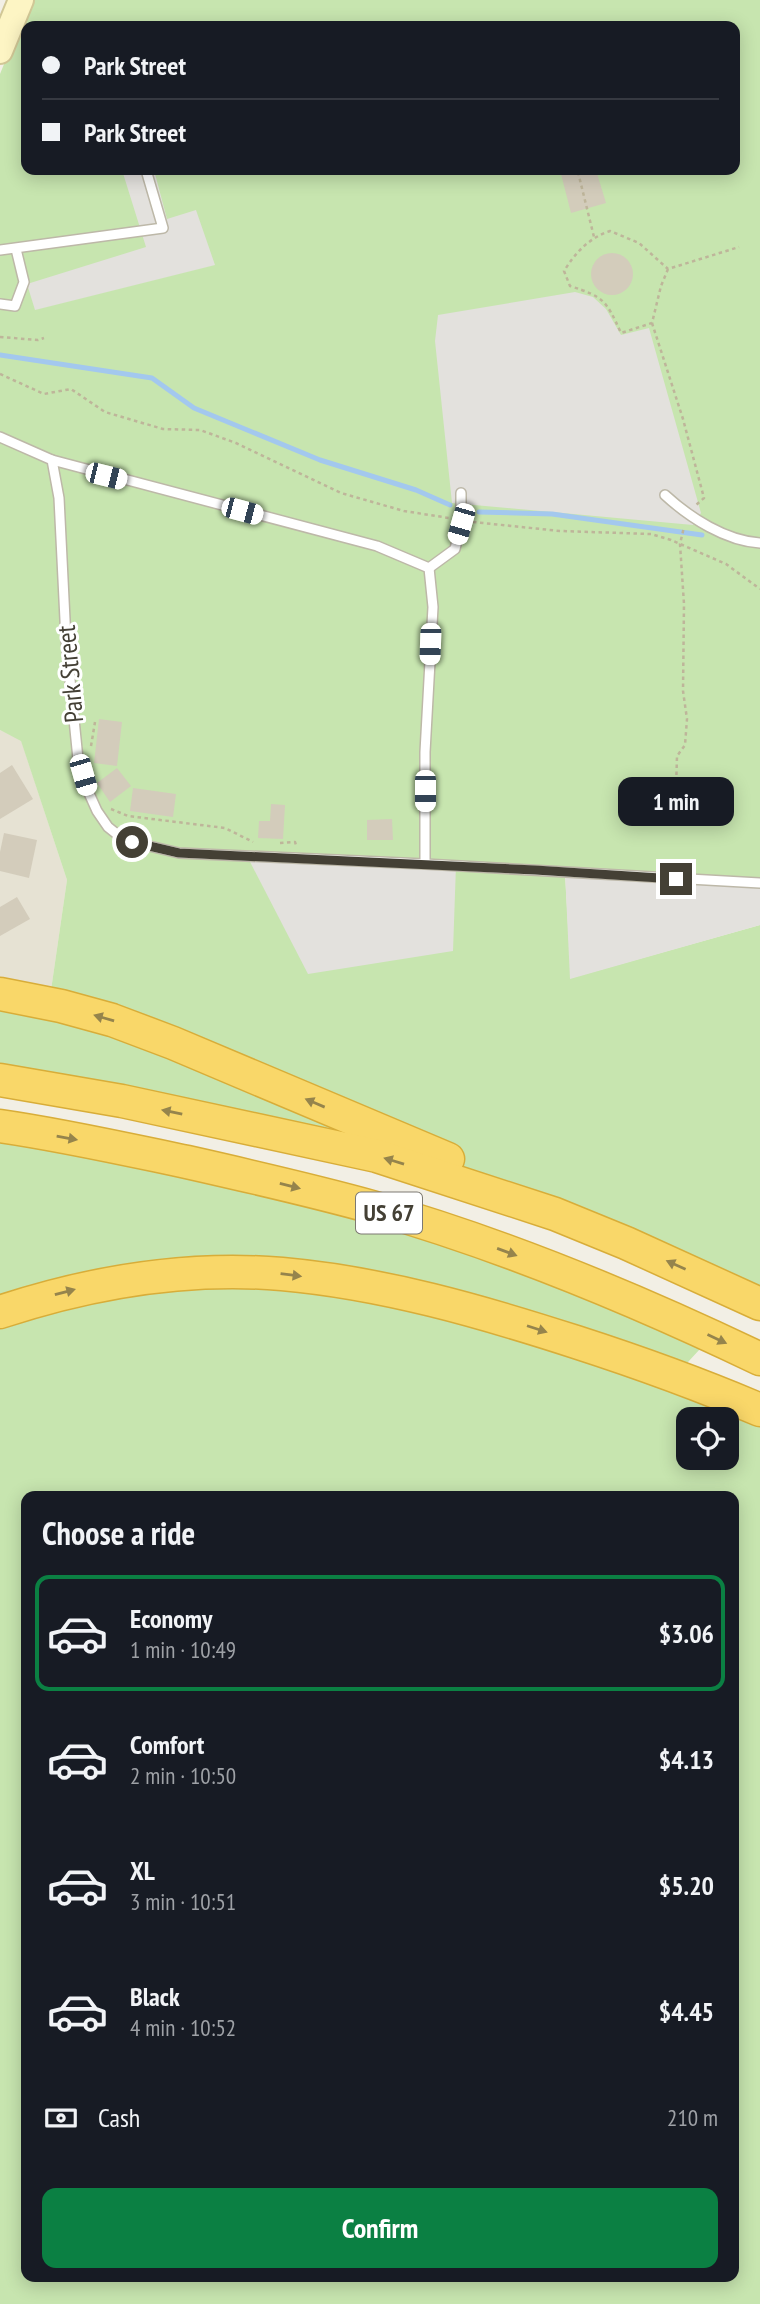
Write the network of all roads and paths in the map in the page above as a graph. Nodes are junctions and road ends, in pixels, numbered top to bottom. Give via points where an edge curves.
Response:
1 (21, 0) edge
2 (0, 51) edge
3 (147, 175) edge
4 (579, 175) edge
5 (594, 237) junction
6 (738, 247) dead end
7 (16, 248) junction
8 (0, 250) edge
9 (668, 269) junction
10 (0, 304) edge
11 (652, 323) junction
12 (0, 337) edge
13 (44, 338) dead end
14 (0, 374) edge
15 (0, 437) edge
16 (52, 460) junction
17 (461, 493) dead end
18 (665, 495) dead end
19 (685, 514) junction
20 (462, 520) junction
21 (682, 536) dead end
22 (760, 543) edge
23 (680, 544) junction
24 (429, 568) junction
25 (760, 589) edge
26 (95, 722) dead end
27 (89, 753) dead end
28 (676, 789) dead end
29 (106, 806) dead end
30 (256, 844) dead end
31 (269, 844) dead end
32 (300, 858) junction
33 (425, 864) junction
34 (760, 883) edge
35 (0, 994) edge
36 (0, 1080) edge
37 (0, 1126) edge
38 (555, 1214) junction
39 (760, 1304) edge
40 (0, 1312) edge
41 (760, 1359) edge
42 (760, 1410) edge

1 - 2 street
3 - 7 lane via 163,228
4 - 5 path
5 - 9 path via 610,231 639,243
5 - 11 path via 564,271 570,286 595,294 609,306 621,333
6 - 9 path
7 - 8 lane
7 - 10 lane via 24,282 15,306
9 - 11 path
11 - 19 path via 704,498
12 - 13 path
14 - 20 path via 44,394 71,389 106,412 163,429 200,430 341,493 404,511
15 - 16 lane
16 - 24 lane via 377,546
16 - 32 lane, Park Street via 59,498 76,746 97,811 118,835 179,853
17 - 20 lane
18 - 19 lane
19 - 22 lane via 743,542
20 - 23 path via 560,531 651,534
20 - 24 lane via 454,549
21 - 23 path
23 - 25 path via 726,564
23 - 28 path via 687,719 685,745 677,755
24 - 33 lane via 433,607
26 - 27 path
29 - 30 path via 128,817 225,828
31 - 32 path via 295,842
32 - 33 lane, Park Street
33 - 34 lane, Park Street
38 -> 35 highway via 447,1158 173,1042 112,1020
38 -> 36 highway, US 67 via 377,1156 122,1101
37 -> 41 highway, US 67 via 118,1147 373,1207 601,1288
39 -> 38 highway, US 67
40 -> 42 highway via 71,1290 133,1279 193,1273 320,1279 408,1293 529,1326 648,1365

